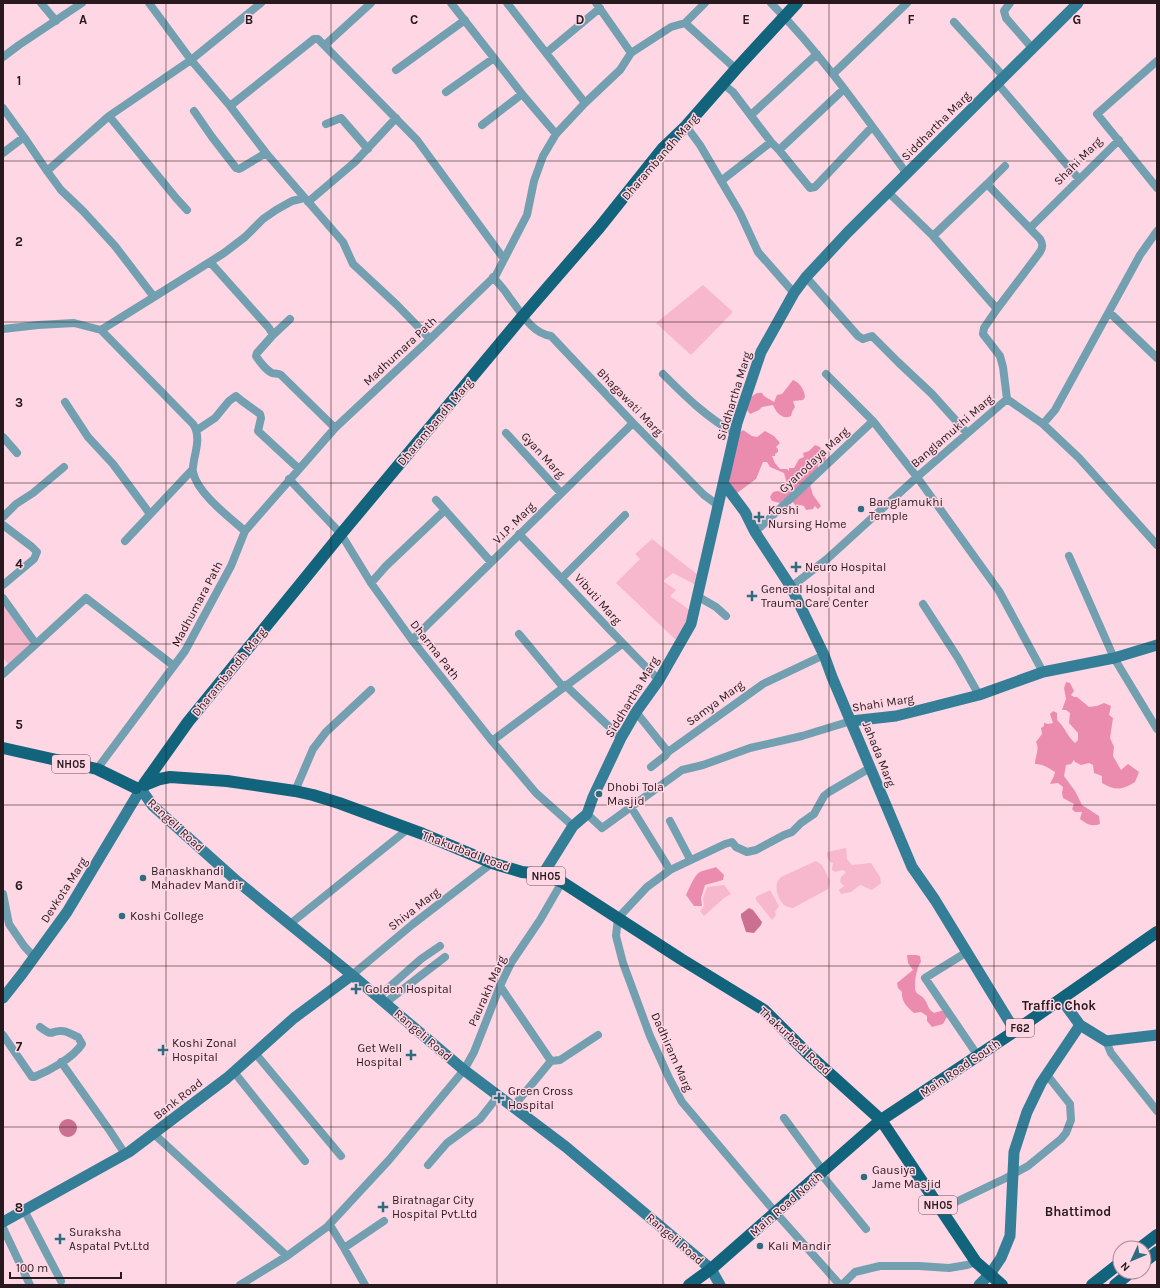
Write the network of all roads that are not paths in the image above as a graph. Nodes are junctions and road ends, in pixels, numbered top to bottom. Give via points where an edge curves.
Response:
1 (41, 3) edge
2 (82, 3) edge
3 (149, 3) edge
4 (261, 3) edge
5 (371, 3) edge
6 (451, 3) edge
7 (506, 3) edge
8 (705, 3) edge
9 (771, 3) edge
10 (797, 3) edge
11 (907, 3) edge
12 (1010, 3) edge
13 (1078, 3) edge
14 (598, 6) edge
15 (785, 17) junction
16 (465, 20) junction
17 (56, 21) junction
18 (954, 22) dead end
19 (686, 23) junction
20 (325, 45) junction
21 (1033, 49) junction
22 (546, 53) junction
23 (631, 53) junction
24 (816, 54) junction
25 (3, 57) edge
26 (494, 58) junction
27 (191, 60) junction
28 (1157, 61) edge
29 (736, 69) junction
30 (396, 70) dead end
31 (833, 74) junction
32 (1000, 80) junction
33 (723, 84) junction
34 (844, 89) junction
35 (446, 92) dead end
36 (522, 94) junction
37 (586, 103) junction
38 (230, 106) junction
39 (3, 108) edge
40 (194, 111) dead end
41 (751, 115) junction
42 (109, 116) junction
43 (396, 118) junction
44 (326, 124) dead end
45 (482, 125) dead end
46 (686, 126) junction
47 (872, 127) junction
48 (556, 134) junction
49 (24, 136) junction
50 (1119, 140) junction
51 (771, 142) junction
52 (368, 149) junction
53 (779, 150) junction
54 (3, 153) edge
55 (266, 153) junction
56 (1005, 166) dead end
57 (47, 171) junction
58 (907, 174) junction
59 (1154, 178) edge
60 (1079, 179) junction
61 (721, 180) junction
62 (988, 184) junction
63 (1157, 188) edge
64 (888, 192) junction
65 (306, 200) junction
66 (187, 210) dead end
67 (1030, 228) junction
68 (1157, 230) edge
69 (933, 236) junction
70 (504, 258) junction
71 (210, 262) junction
72 (493, 277) junction
73 (806, 277) junction
74 (794, 293) junction
75 (154, 297) junction
76 (997, 309) junction
77 (1109, 312) junction
78 (522, 317) junction
79 (290, 319) dead end
80 (3, 329) edge
81 (101, 330) junction
82 (274, 335) junction
83 (430, 339) junction
84 (1157, 358) edge
85 (663, 374) dead end
86 (826, 374) dead end
87 (1007, 399) junction
88 (65, 402) dead end
89 (872, 421) junction
90 (632, 423) junction
91 (1043, 424) junction
92 (334, 428) junction
93 (197, 430) junction
94 (735, 433) junction
95 (967, 433) junction
96 (506, 434) dead end
97 (3, 437) edge
98 (17, 453) dead end
99 (64, 467) dead end
100 (299, 468) junction
101 (192, 470) junction
102 (917, 477) junction
103 (289, 479) junction
104 (724, 484) junction
105 (561, 493) junction
106 (436, 500) dead end
107 (719, 506) junction
108 (446, 510) junction
109 (150, 514) junction
110 (625, 515) dead end
111 (3, 517) edge
112 (3, 526) edge
113 (245, 531) junction
114 (755, 532) junction
115 (341, 534) junction
116 (519, 534) junction
117 (125, 541) dead end
118 (1157, 545) edge
119 (1069, 556) dead end
120 (491, 562) junction
121 (562, 578) junction
122 (371, 583) junction
123 (3, 585) edge
124 (791, 587) junction
125 (697, 596) junction
126 (3, 598) edge
127 (923, 604) dead end
128 (726, 616) dead end
129 (519, 634) dead end
130 (412, 640) junction
131 (36, 644) junction
132 (622, 644) junction
133 (1157, 645) edge
134 (824, 655) junction
135 (1114, 658) junction
136 (174, 666) junction
137 (1043, 672) junction
138 (3, 674) edge
139 (659, 680) junction
140 (564, 686) junction
141 (371, 690) dead end
142 (979, 695) junction
143 (636, 712) junction
144 (851, 721) junction
145 (1157, 729) edge
146 (621, 738) junction
147 (492, 741) junction
148 (3, 748) edge
149 (668, 752) junction
150 (651, 767) dead end
151 (870, 768) junction
152 (97, 769) junction
153 (142, 788) junction
154 (295, 791) junction
155 (631, 806) junction
156 (587, 814) junction
157 (670, 821) dead end
158 (573, 826) junction
159 (408, 829) junction
160 (690, 859) junction
161 (492, 863) junction
162 (670, 870) junction
163 (543, 874) junction
164 (562, 882) junction
165 (3, 894) edge
166 (618, 918) junction
167 (290, 924) junction
168 (1157, 932) edge
169 (440, 946) dead end
170 (967, 952) junction
171 (34, 957) junction
172 (445, 957) dead end
173 (424, 958) junction
174 (432, 967) junction
175 (352, 975) junction
176 (500, 986) junction
177 (3, 998) edge
178 (1061, 999) junction
179 (382, 1000) junction
180 (1080, 1025) junction
181 (40, 1027) dead end
182 (1015, 1031) junction
183 (3, 1035) edge
184 (598, 1035) dead end
185 (1157, 1035) edge
186 (1106, 1041) junction
187 (255, 1053) junction
188 (978, 1056) junction
189 (551, 1061) junction
190 (61, 1062) junction
191 (464, 1070) junction
192 (234, 1072) junction
193 (1047, 1075) junction
194 (498, 1096) junction
195 (513, 1107) junction
196 (1157, 1111) edge
197 (784, 1118) dead end
198 (881, 1120) junction
199 (154, 1134) junction
200 (124, 1154) junction
201 (341, 1156) dead end
202 (305, 1161) dead end
203 (428, 1165) dead end
204 (822, 1173) junction
205 (1012, 1174) junction
206 (941, 1209) junction
207 (24, 1210) junction
208 (776, 1213) junction
209 (384, 1221) dead end
210 (3, 1222) edge
211 (330, 1225) junction
212 (3, 1228) edge
213 (866, 1229) dead end
214 (344, 1248) junction
215 (287, 1256) junction
216 (976, 1262) junction
217 (711, 1269) junction
218 (1112, 1270) edge
219 (990, 1274) junction
220 (61, 1281) dead end
221 (30, 1285) edge
222 (240, 1285) edge
223 (365, 1285) edge
224 (689, 1285) edge
225 (720, 1285) edge
226 (841, 1285) edge
227 (980, 1285) edge
228 (1002, 1285) edge
229 (1092, 1285) edge

1 - 17 street
2 - 17 street
3 - 27 street
4 - 27 street
5 - 20 street
6 - 16 street
7 - 22 street
8 - 19 street
9 - 15 street
10 - 15 main road, Dharambandh Marg
11 - 31 street
12 - 21 street via 1004,11 1006,18
13 - 21 street, Siddhartha Marg
14 - 22 street
14 - 23 street
15 - 24 street
15 - 29 main road, Dharambandh Marg
16 - 26 street
16 - 30 street
17 - 25 street
18 - 32 street
19 - 23 street, Madhumara Path via 671,28
19 - 29 street
20 - 38 street via 314,39
20 - 43 street
21 - 32 street, Siddhartha Marg
22 - 37 street
23 - 37 street, Madhumara Path via 620,70
24 - 31 street
24 - 41 street
26 - 35 street
26 - 36 street
27 - 38 street
27 - 42 street
28 - 50 street via 1097,114
29 - 33 main road, Dharambandh Marg
31 - 34 street
32 - 58 street, Siddhartha Marg
32 - 60 street
33 - 41 street via 733,92
33 - 46 main road, Dharambandh Marg
34 - 47 street
34 - 53 street
36 - 45 street
36 - 48 street
37 - 48 street, Madhumara Path
38 - 55 street
39 - 49 street
40 - 55 street via 236,168 241,168
41 - 51 street
42 - 57 street
42 - 66 street
43 - 52 street
43 - 70 street via 417,140
44 - 52 street via 341,118
46 - 61 street
46 - 78 main road, Dharambandh Marg via 663,148 599,228
47 - 53 street via 815,187 807,186
47 - 58 street
48 - 70 street, Madhumara Path via 543,156 534,181 527,215
49 - 54 street
49 - 57 street
50 - 59 street, Shahi Marg
50 - 60 street, Shahi Marg
51 - 53 street
51 - 61 street
52 - 65 street
55 - 65 street
56 - 62 street
57 - 75 street via 61,190 115,246
58 - 64 street, Siddhartha Marg
59 - 63 street, Shahi Marg
60 - 67 street, Shahi Marg
61 - 74 street via 758,252
62 - 67 street
62 - 69 street
64 - 69 street
64 - 73 street, Siddhartha Marg
65 - 71 street via 286,204 263,219 245,237
65 - 83 street via 343,242 353,264
67 - 76 street via 1042,242 1040,252
68 - 77 street via 1140,255
69 - 76 street
70 - 72 street, Madhumara Path
71 - 75 street
71 - 82 street
72 - 78 street, Bhagawati Marg
72 - 83 street, Madhumara Path
73 - 74 street, Siddhartha Marg
73 - 95 street via 858,336 863,339 872,336 932,394
74 - 94 street, Siddhartha Marg via 761,352
75 - 81 street
76 - 87 street via 984,328 983,334 1000,356
77 - 84 street
77 - 91 street via 1055,410
78 - 90 street, Bhagawati Marg via 543,335 551,336
78 - 115 main road, Dharambandh Marg
79 - 82 street
80 - 81 street via 74,323
81 - 93 street via 173,402
82 - 92 street via 256,356 270,372 279,373
83 - 92 street, Madhumara Path
85 - 94 street via 695,405
86 - 89 street
87 - 91 street, Banglamukhi Marg
87 - 95 street, Banglamukhi Marg
88 - 109 street via 88,437 114,464
89 - 102 street
89 - 114 street, Gyanodaya Marg
90 - 105 street, V.I.P. Marg
90 - 107 street, Bhagawati Marg via 704,495
91 - 118 street, Banglamukhi Marg via 1079,458
92 - 100 street, Madhumara Path
93 - 100 street via 215,418 236,396 260,414 258,431
93 - 101 street via 197,448
94 - 104 street, Siddhartha Marg
95 - 102 street, Banglamukhi Marg
96 - 105 street, Gyan Marg
97 - 98 street
99 - 111 street
100 - 103 street, Madhumara Path
101 - 109 street
101 - 113 street via 198,486
102 - 124 street, Banglamukhi Marg via 827,559
102 - 137 street via 999,591
103 - 113 street, Madhumara Path
103 - 115 street, Dharma Path
104 - 107 street, Siddhartha Marg
104 - 114 street, Jahada Marg via 745,512
105 - 116 street, V.I.P. Marg
106 - 108 street
107 - 125 street, Siddhartha Marg
108 - 120 street
108 - 122 street
109 - 117 street
110 - 121 street
112 - 123 street via 37,552 34,559
113 - 136 street, Madhumara Path via 231,566 185,652
114 - 124 street, Jahada Marg
115 - 122 street, Dharma Path
115 - 153 main road, Dharambandh Marg via 188,722
116 - 120 street, V.I.P. Marg
116 - 121 street, Vibuti Marg
119 - 135 street
120 - 130 street, V.I.P. Marg
121 - 132 street, Vibuti Marg
122 - 130 street, Dharma Path
124 - 134 street, Jahada Marg
125 - 128 street
125 - 139 street, Siddhartha Marg via 690,624
126 - 131 street
127 - 142 street
129 - 140 street
130 - 147 street, Dharma Path
131 - 136 street via 86,598
131 - 138 street
132 - 139 street, Vibuti Marg
132 - 140 street
133 - 135 street, Shahi Marg
134 - 144 street, Jahada Marg
134 - 149 street, Samya Marg via 763,684
135 - 137 street, Shahi Marg
135 - 145 street
136 - 152 street, Madhumara Path
137 - 142 street, Shahi Marg
139 - 143 street, Siddhartha Marg
140 - 146 street
140 - 147 street
141 - 154 street via 326,732 312,749
142 - 144 street, Shahi Marg via 896,716
143 - 146 street, Siddhartha Marg
143 - 149 street
144 - 151 street, Jahada Marg
144 - 155 street, Shahi Marg via 750,748 682,770
146 - 156 street, Siddhartha Marg
147 - 158 street, Dharma Path via 536,793
148 - 152 main road, Rangeli Road / NH05
149 - 150 street, Samya Marg
151 - 160 street via 824,796 814,814 792,832 756,850 747,852 732,842
151 - 170 street, Jahada Marg via 912,867
152 - 153 main road, Rangeli Road / NH05
153 - 154 main road, Thakurbadi Road / NH05 via 170,777 227,781
153 - 167 street, Rangeli Road via 153,806
153 - 171 street, Devkota Marg via 67,912
154 - 159 main road, Thakurbadi Road / NH05 via 339,803
155 - 156 street, Shahi Marg via 602,828
155 - 162 street
156 - 158 street, Siddhartha Marg
157 - 160 street
158 - 163 street, Siddhartha Marg
159 - 161 main road, Thakurbadi Road / NH05
159 - 167 street
160 - 162 street
161 - 163 main road, Thakurbadi Road / NH05 via 522,872
161 - 175 street, Shiva Marg
162 - 166 street via 647,887
163 - 164 main road, Thakurbadi Road / NH05
164 - 166 main road, Thakurbadi Road / NH05
164 - 176 street, Paurakh Marg via 511,963
165 - 171 street via 10,924
166 - 198 main road, Thakurbadi Road / NH05 via 764,1010
166 - 208 street, Dadhiram Marg via 616,936 623,963 650,1036 682,1102
167 - 175 street, Rangeli Road
168 - 178 main road, Main Road South / F62
169 - 173 street
170 - 182 street, Jahada Marg
170 - 188 street via 925,978
171 - 177 street, Devkota Marg
172 - 174 street
173 - 174 street
173 - 179 street
174 - 179 street
175 - 179 street, Rangeli Road
175 - 187 street, Bank Road via 294,1018
176 - 189 street
176 - 191 street, Paurakh Marg via 474,1052
178 - 180 street
178 - 182 main road, Main Road South / F62
179 - 191 street, Rangeli Road
180 - 186 street
180 - 193 street
181 - 190 street via 48,1033 64,1031 80,1039 81,1046
182 - 188 main road, Main Road South / F62
183 - 190 street via 32,1077
184 - 189 street via 560,1060
185 - 186 street
186 - 196 street via 1111,1053
187 - 192 street, Bank Road
187 - 201 street
188 - 198 main road, Main Road South / F62
189 - 195 street
190 - 200 street
191 - 194 street, Rangeli Road
191 - 211 street, Paurakh Marg via 389,1160
192 - 199 street, Bank Road
192 - 202 street
193 - 205 street via 1027,1112 1014,1152
193 - 205 street via 1070,1104 1071,1120 1061,1139 1028,1166
194 - 195 street, Rangeli Road
194 - 203 street via 480,1119 447,1143
195 - 217 street, Rangeli Road via 566,1147
197 - 204 street
198 - 204 main road, Main Road North / F62
198 - 206 main road, NH05
199 - 200 street, Bank Road
199 - 215 street
200 - 207 street, Bank Road
204 - 208 main road, Main Road North / F62
204 - 213 street
205 - 206 street
205 - 219 street via 1010,1236 1001,1258
206 - 216 main road, NH05
207 - 210 street, Bank Road
207 - 220 street
208 - 217 main road, Main Road North / F62
208 - 226 street, Dadhiram Marg
209 - 214 street
211 - 214 street
211 - 215 street, Paurakh Marg
212 - 221 street
214 - 223 street
215 - 222 street, Paurakh Marg
216 - 219 main road, NH05
216 - 226 street via 949,1268 880,1266 855,1272
217 - 224 main road, Main Road North / F62
217 - 225 street
218 - 229 main road
219 - 227 street
219 - 228 main road, NH05

